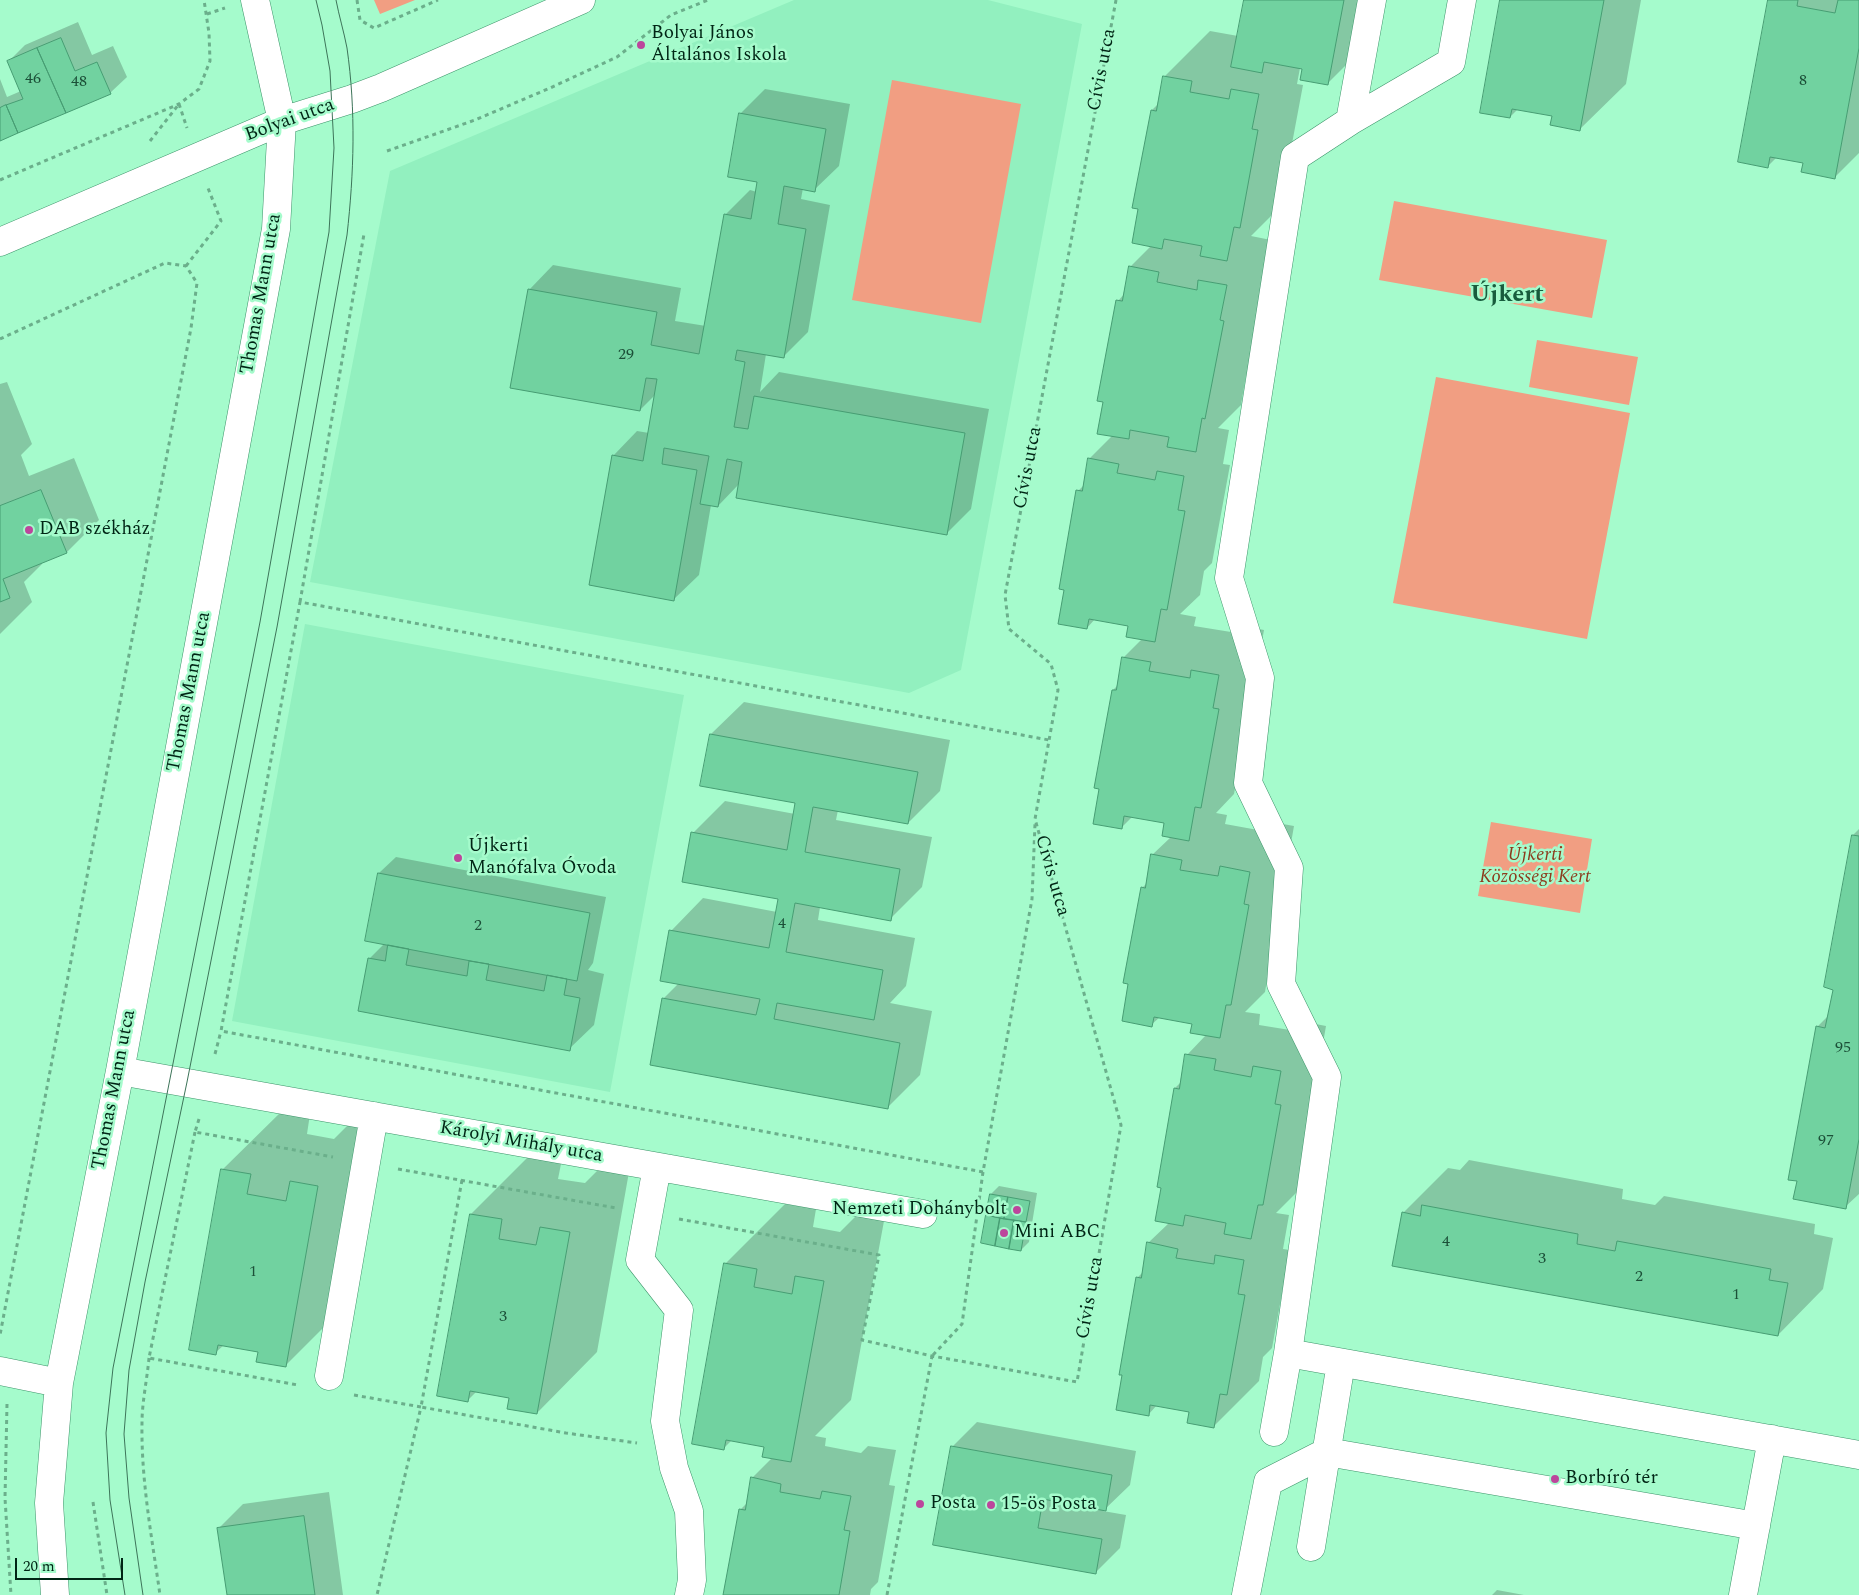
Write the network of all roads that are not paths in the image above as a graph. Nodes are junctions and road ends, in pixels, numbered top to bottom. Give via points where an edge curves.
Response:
1 (255, 0) edge
2 (581, 0) edge
3 (1372, 0) edge
4 (1462, 0) edge
5 (282, 121) junction
6 (1350, 121) junction
7 (0, 242) edge
8 (120, 1071) junction
9 (374, 1116) junction
10 (657, 1167) junction
11 (922, 1214) dead end
12 (1288, 1353) junction
13 (1341, 1363) junction
14 (0, 1371) edge
15 (316, 1381) road end
16 (59, 1383) junction
17 (1274, 1432) dead end
18 (1772, 1439) junction
19 (1327, 1452) junction
20 (1859, 1455) edge
21 (1756, 1526) junction
22 (1311, 1547) dead end
23 (55, 1595) edge
24 (689, 1595) edge
25 (1246, 1595) edge
26 (1743, 1595) edge

1 - 5 street, Thomas Mann utca
2 - 5 street, Bolyai utca via 381,88
3 - 6 street
4 - 6 street via 1451,62
5 - 7 street, Bolyai utca
5 - 8 street, Thomas Mann utca via 276,229
6 - 12 street via 1295,157 1229,578 1260,678 1248,783 1289,868 1281,984 1327,1077
8 - 9 street, Károlyi Mihály utca
8 - 16 street, Thomas Mann utca
9 - 10 street, Károlyi Mihály utca
9 - 15 street
10 - 11 street, Károlyi Mihály utca
10 - 24 street via 640,1260 679,1310 665,1421 674,1468 689,1511 692,1580
12 - 13 street
12 - 17 street
13 - 18 street
13 - 19 street
14 - 16 street
16 - 23 street, Thomas Mann utca via 49,1503
18 - 20 street
18 - 21 street
19 - 21 street
19 - 22 street
19 - 25 street via 1268,1482
21 - 26 street

